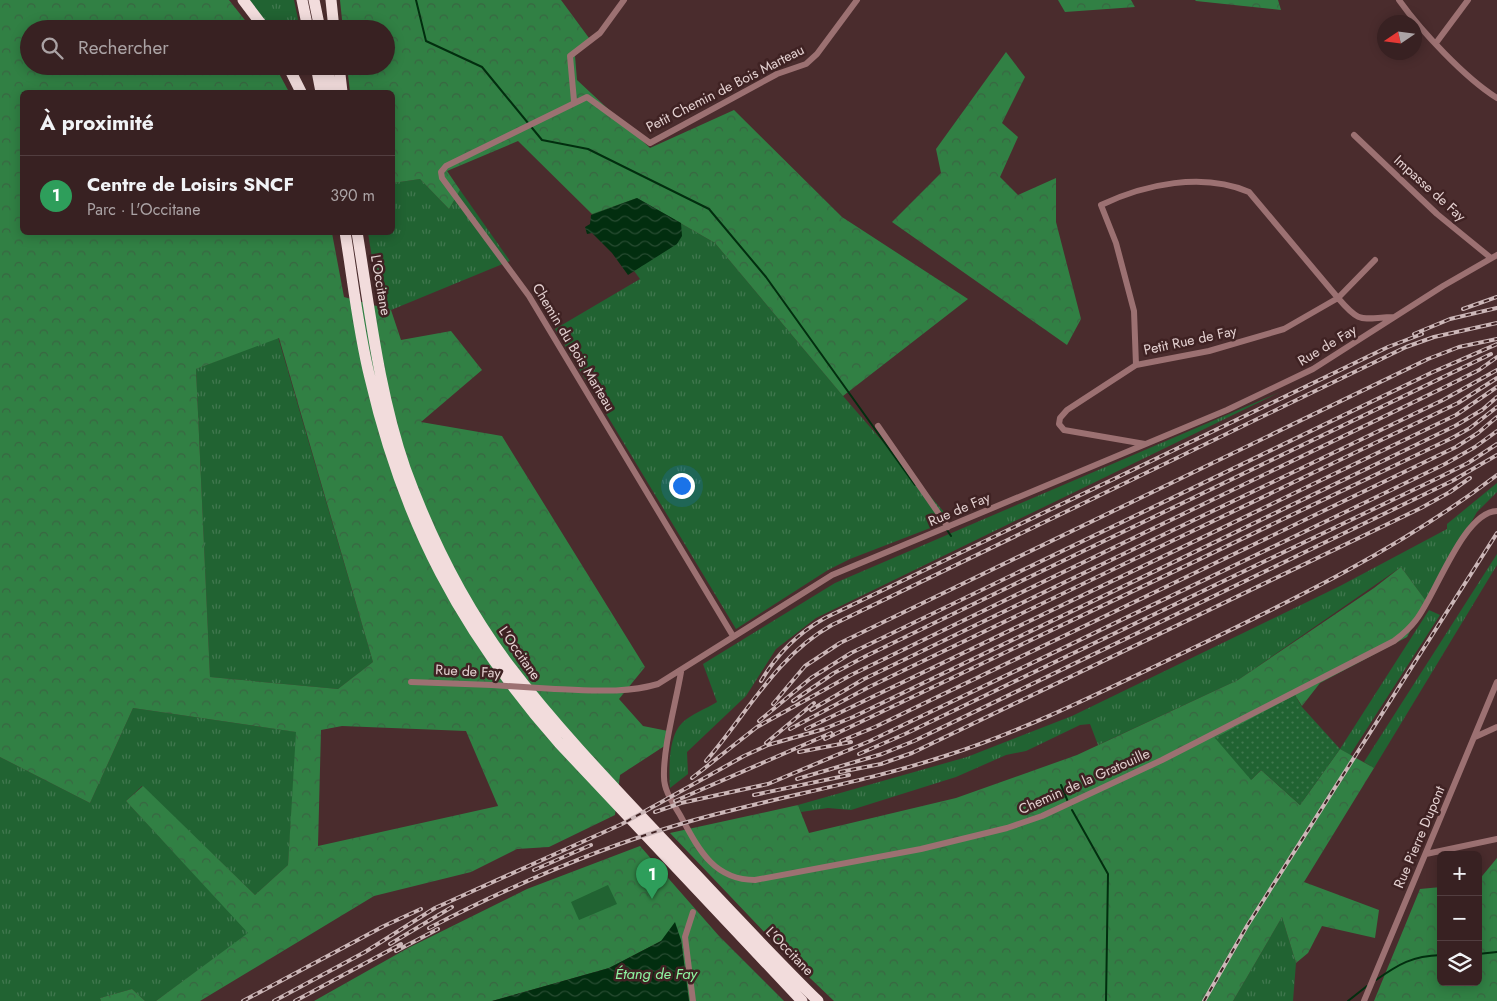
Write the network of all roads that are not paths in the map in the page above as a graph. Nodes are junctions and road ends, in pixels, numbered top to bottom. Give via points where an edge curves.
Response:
1 (243, 0) edge
2 (302, 0) edge
3 (314, 0) edge
4 (331, 0) edge
5 (624, 0) edge
6 (857, 0) edge
7 (1399, 0) edge
8 (1468, 0) edge
9 (257, 20) edge
10 (306, 20) edge
11 (318, 20) edge
12 (333, 20) edge
13 (1436, 43) junction
14 (292, 75) edge
15 (318, 75) edge
16 (329, 75) edge
17 (340, 75) edge
18 (300, 90) edge
19 (321, 90) edge
20 (332, 90) edge
21 (342, 90) edge
22 (1497, 98) edge
23 (574, 101) junction
24 (1354, 135) dead end
25 (346, 235) edge
26 (357, 235) edge
27 (1494, 256) edge
28 (1375, 260) dead end
29 (1338, 298) junction
30 (1395, 317) junction
31 (1136, 365) junction
32 (878, 426) dead end
33 (1145, 444) junction
34 (1497, 511) edge
35 (948, 527) junction
36 (733, 636) junction
37 (681, 672) junction
38 (410, 682) dead end
39 (1497, 682) edge
40 (1497, 727) edge
41 (1475, 736) junction
42 (1497, 839) edge
43 (1426, 854) junction
44 (693, 912) dead end
45 (693, 1001) edge
46 (802, 1001) edge
47 (818, 1001) edge
48 (1364, 1001) edge

1 - 9 highway
2 - 10 highway
3 - 11 highway
4 - 12 highway
5 - 23 street via 600,33 570,56
6 - 23 street, Petit Chemin de Bois Marteau via 818,54 806,64 777,74 650,143 587,96
7 - 13 street
8 - 13 street
13 - 22 street via 1482,88
14 - 18 highway
15 - 19 highway
16 - 20 highway
17 - 21 highway
23 - 36 street, Chemin du Bois Marteau via 446,166 441,176 529,296
24 - 27 street, Impasse de Fay via 1437,214
25 - 46 highway, L'Occitane via 369,376 389,450 428,551 457,606 502,674 559,743
26 - 47 highway, L'Occitane via 380,373 405,466 443,555 471,607 507,662 567,736
27 - 30 street, Rue de Fay
28 - 29 street, Petit Rue de Fay
29 - 30 street via 1359,319
29 - 31 street, Petit Rue de Fay via 1284,329 1210,351
29 - 31 street via 1249,192 1233,185 1209,182 1176,183 1121,196 1101,205 1116,244 1134,311
30 - 33 street, Rue de Fay via 1313,369
31 - 33 street, Petit Rue de Fay via 1067,410 1059,424 1064,430 1076,433
32 - 35 street
33 - 35 street, Rue de Fay
34 - 37 street, Chemin de la Gratouille via 1484,514 1471,527 1417,619 1394,641 1162,760 1042,816 922,850 760,880 738,878 714,868 694,842 664,783 665,758
35 - 36 street, Rue de Fay via 832,575
36 - 37 street, Rue de Fay
37 - 38 street, Rue de Fay, bridge via 638,690
39 - 41 street, Rue Pierre Dupont
40 - 41 street
41 - 43 street, Rue Pierre Dupont
42 - 43 street
43 - 48 street, Rue Pierre Dupont
44 - 45 street via 684,937

